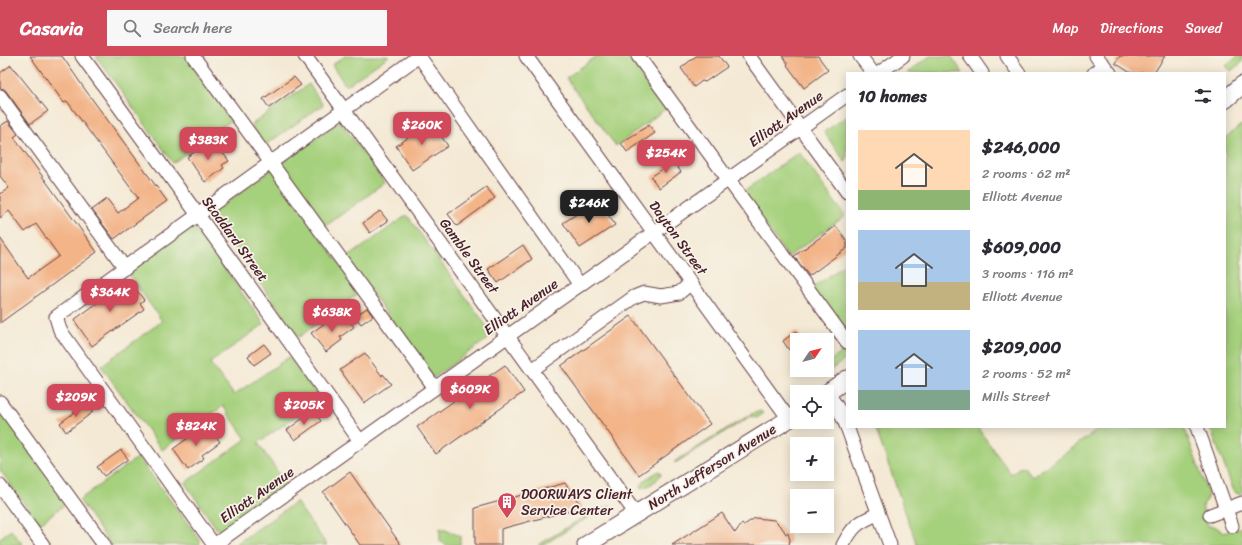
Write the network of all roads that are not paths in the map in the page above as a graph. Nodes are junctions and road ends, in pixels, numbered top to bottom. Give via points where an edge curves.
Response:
1 (82, 56) edge
2 (193, 56) edge
3 (305, 56) edge
4 (419, 56) edge
5 (526, 56) edge
6 (638, 56) edge
7 (749, 56) edge
8 (860, 56) edge
9 (903, 56) edge
10 (970, 56) edge
11 (1007, 56) edge
12 (872, 72) edge
13 (880, 72) edge
14 (981, 72) edge
15 (1018, 72) edge
16 (1242, 85) edge
17 (0, 96) edge
18 (846, 97) edge
19 (1226, 99) edge
20 (344, 110) junction
21 (801, 128) junction
22 (271, 162) junction
23 (728, 180) junction
24 (846, 191) edge
25 (198, 215) junction
26 (654, 232) junction
27 (125, 268) junction
28 (691, 283) junction
29 (580, 285) junction
30 (508, 336) junction
31 (846, 341) edge
32 (532, 370) junction
33 (846, 380) edge
34 (435, 388) junction
35 (834, 389) edge
36 (0, 402) edge
37 (834, 402) edge
38 (790, 412) edge
39 (790, 418) edge
40 (846, 425) edge
41 (847, 428) edge
42 (1197, 428) edge
43 (360, 441) junction
44 (0, 486) edge
45 (1242, 503) edge
46 (1226, 509) junction
47 (636, 514) junction
48 (878, 514) junction
49 (1210, 515) dead end
50 (1232, 526) dead end
51 (853, 528) junction
52 (857, 541) dead end
53 (43, 545) edge
54 (104, 545) edge
55 (214, 545) edge
56 (586, 545) edge
57 (843, 545) edge
58 (890, 545) edge

1 - 25 street, Stoddard Street
2 - 22 street
3 - 20 street, Gamble Street
4 - 20 street
4 - 29 street
5 - 26 street, Dayton Street
6 - 23 street
7 - 21 street
8 - 12 street
9 - 13 street
10 - 14 street
11 - 15 street
16 - 19 main road
17 - 27 street
18 - 21 street, Elliott Avenue
20 - 22 street
20 - 30 street, Gamble Street
21 - 23 street, Elliott Avenue
21 - 24 street
22 - 25 street
22 - 34 street
23 - 26 street, Elliott Avenue
23 - 31 street
25 - 27 street
25 - 43 street, Stoddard Street
26 - 28 street, Dayton Street
26 - 29 street, Elliott Avenue
27 - 55 street via 56,318 60,330
28 - 32 street via 679,293 661,296 644,293 634,297
28 - 38 street, Dayton Street
29 - 30 street, Elliott Avenue
30 - 32 street, Gamble Street
30 - 34 street, Elliott Avenue
32 - 47 street, Gamble Street
33 - 35 main road
34 - 43 street, Elliott Avenue
36 - 54 street
37 - 40 street
39 - 47 main road, North Jefferson Avenue
41 - 48 street
42 - 46 street
43 - 55 street, Elliott Avenue
44 - 53 street
45 - 46 street
46 - 49 street
46 - 50 street
47 - 56 main road, North Jefferson Avenue
48 - 51 street via 863,520
48 - 58 street
51 - 52 street
51 - 57 street

